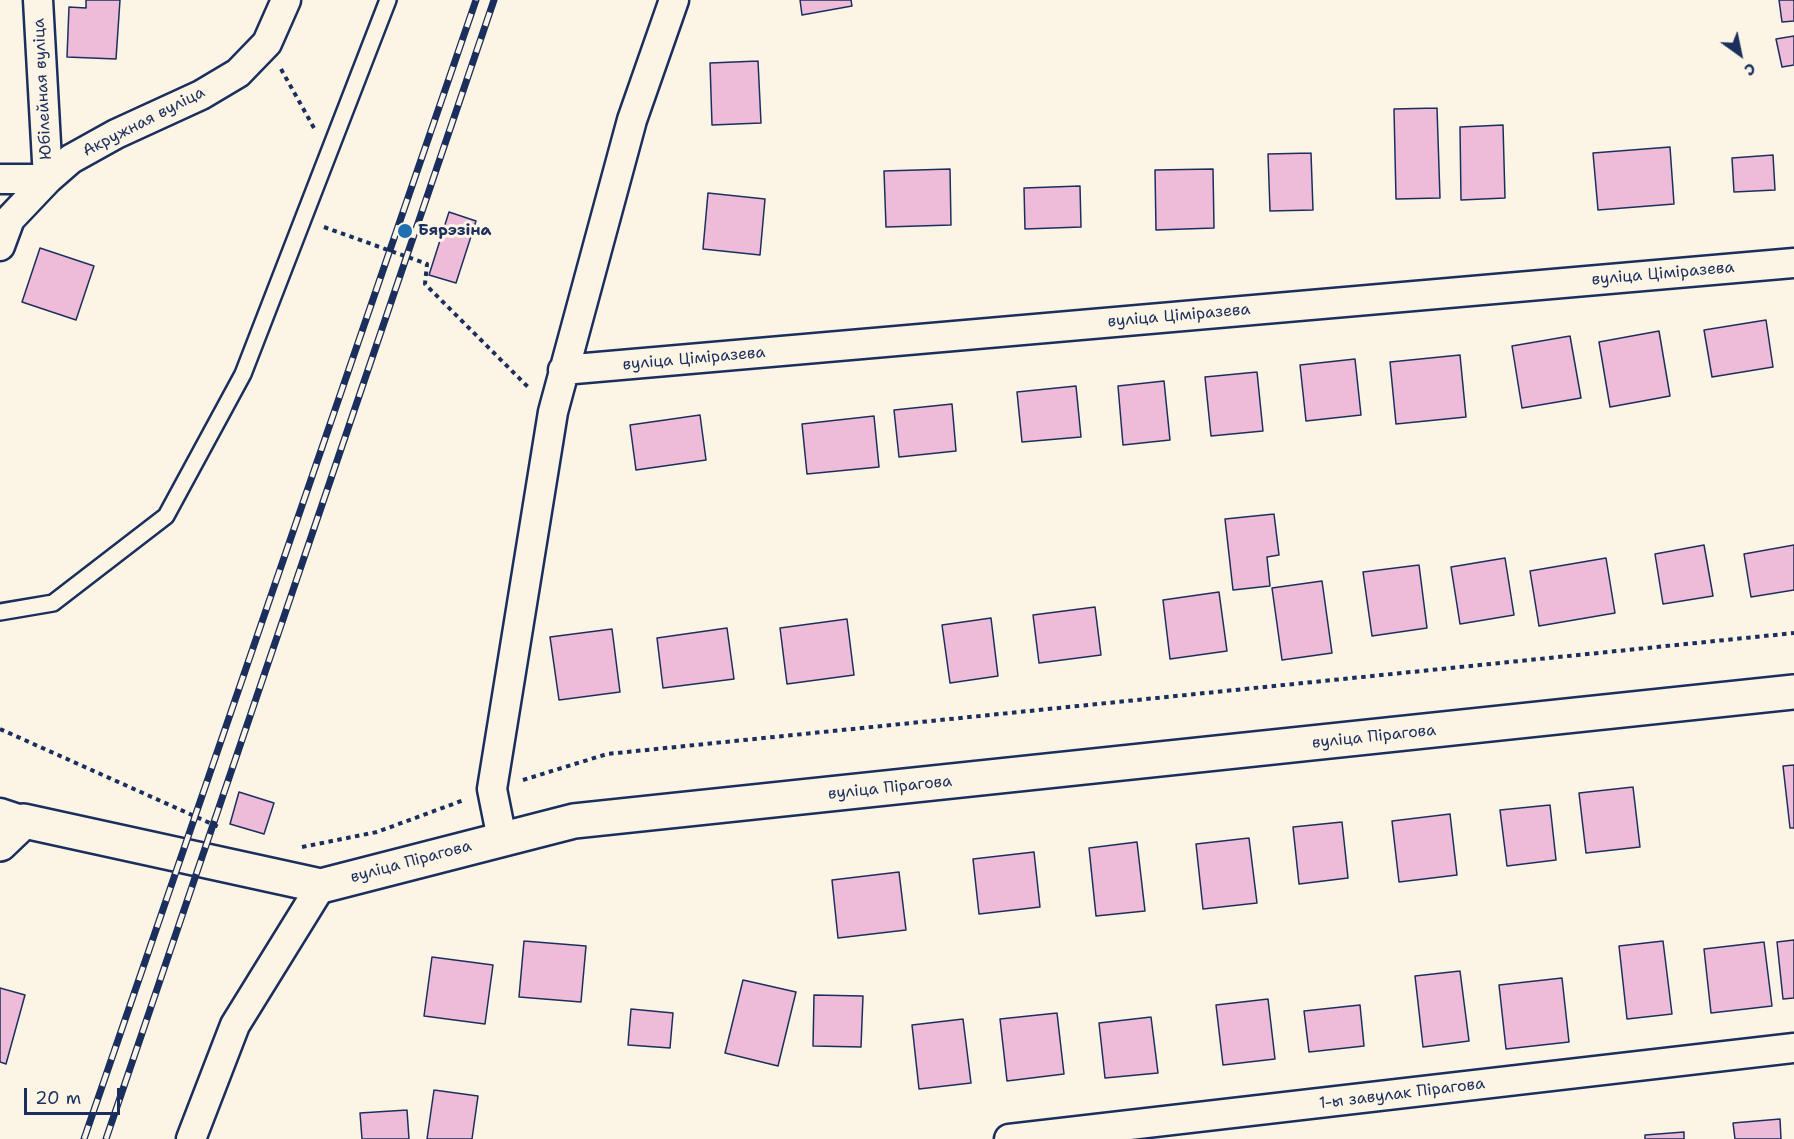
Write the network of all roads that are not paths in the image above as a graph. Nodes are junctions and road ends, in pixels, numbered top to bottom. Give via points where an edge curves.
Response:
1 (38, 0) edge
2 (286, 0) edge
3 (388, 0) edge
4 (674, 0) edge
5 (0, 179) edge
6 (48, 179) junction
7 (0, 246) edge
8 (1794, 263) edge
9 (563, 370) junction
10 (0, 612) edge
11 (1794, 692) edge
12 (12, 817) edge
13 (502, 839) junction
14 (0, 844) edge
15 (321, 886) junction
16 (1794, 1048) edge
17 (191, 1139) edge
18 (1009, 1139) edge

1 - 6 street, Юбілейная вуліца
2 - 6 street, Акружная вуліца via 267,43 238,73 71,159
3 - 10 lane via 243,374 166,516 53,603
4 - 9 street via 632,120
5 - 6 street
6 - 7 street, Акружная вуліца via 10,219
8 - 9 street, вуліца Ціміразева
9 - 13 street via 492,789
11 - 13 main road, вуліца Пірагова via 573,821
12 - 14 main road
12 - 15 main road, вуліца Пірагова
13 - 15 main road, вуліца Пірагова
15 - 17 street via 235,1025
16 - 18 street, 1-ы завулак Пірагова

